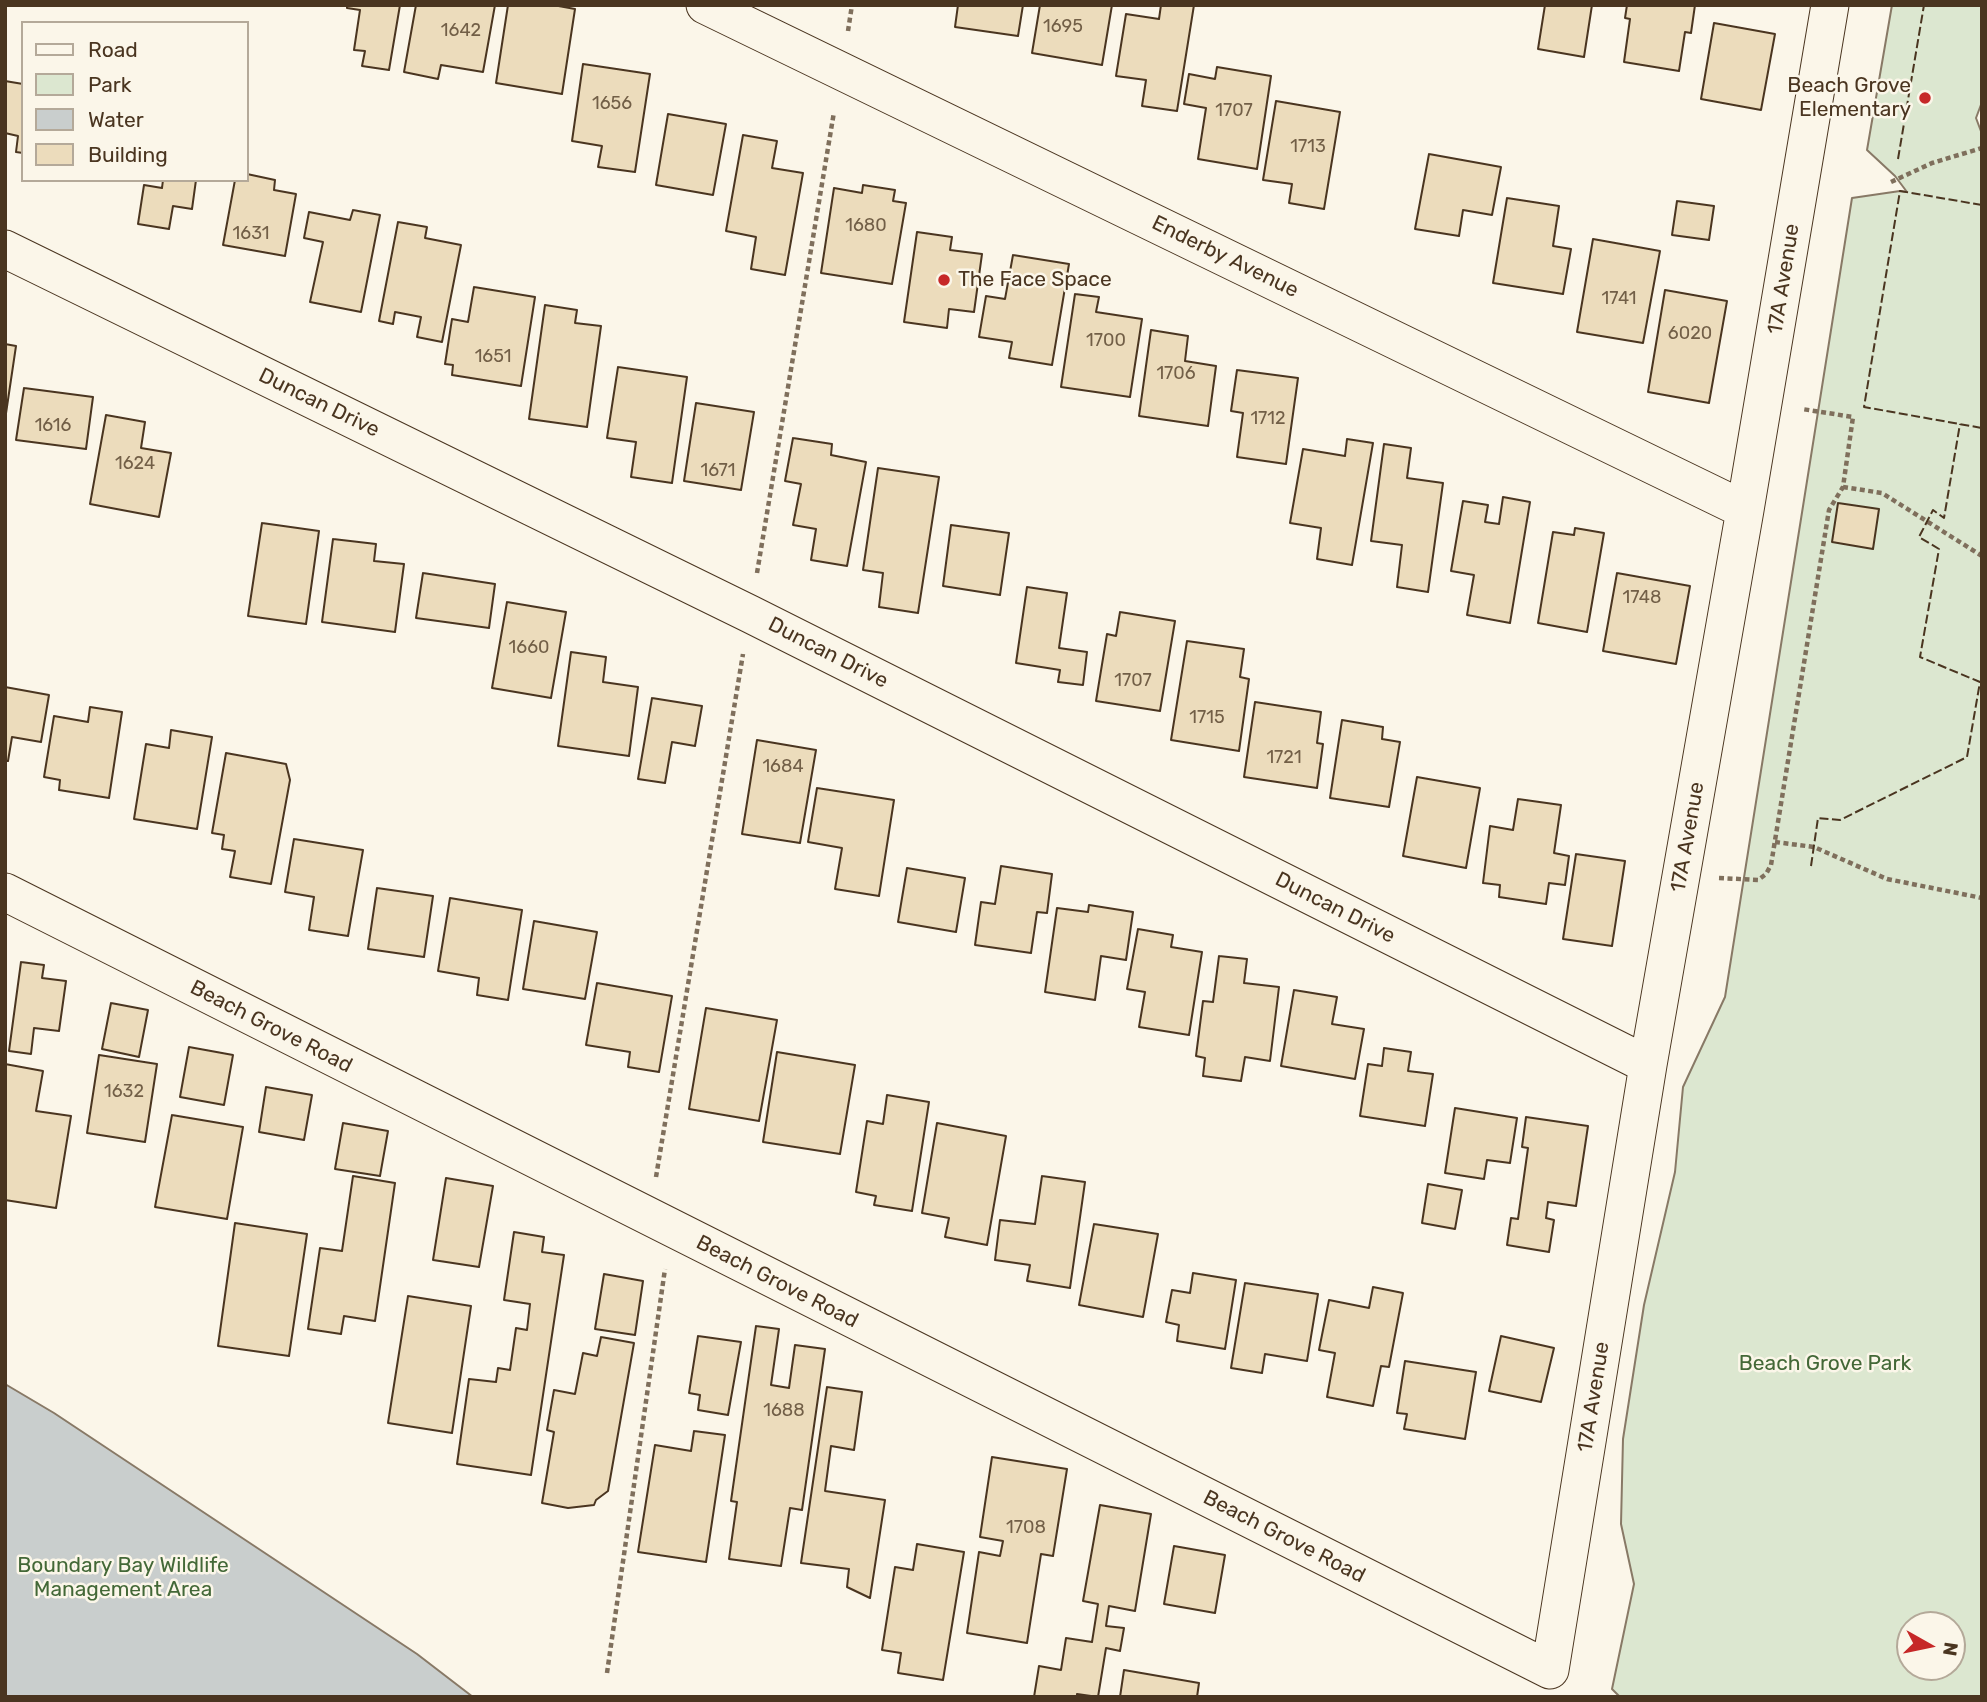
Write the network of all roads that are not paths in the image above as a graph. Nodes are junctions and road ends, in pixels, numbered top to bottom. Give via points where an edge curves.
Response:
1 (705, 5) edge
2 (1830, 5) edge
3 (5, 249) edge
4 (1745, 510) junction
5 (5, 892) edge
6 (1647, 1065) junction
7 (1550, 1670) joint

1 - 4 street, Enderby Avenue
2 - 4 street, 17A Avenue
3 - 6 street, Duncan Drive via 750,614
4 - 6 street, 17A Avenue
5 - 7 street, Beach Grove Road
6 - 7 street, 17A Avenue

